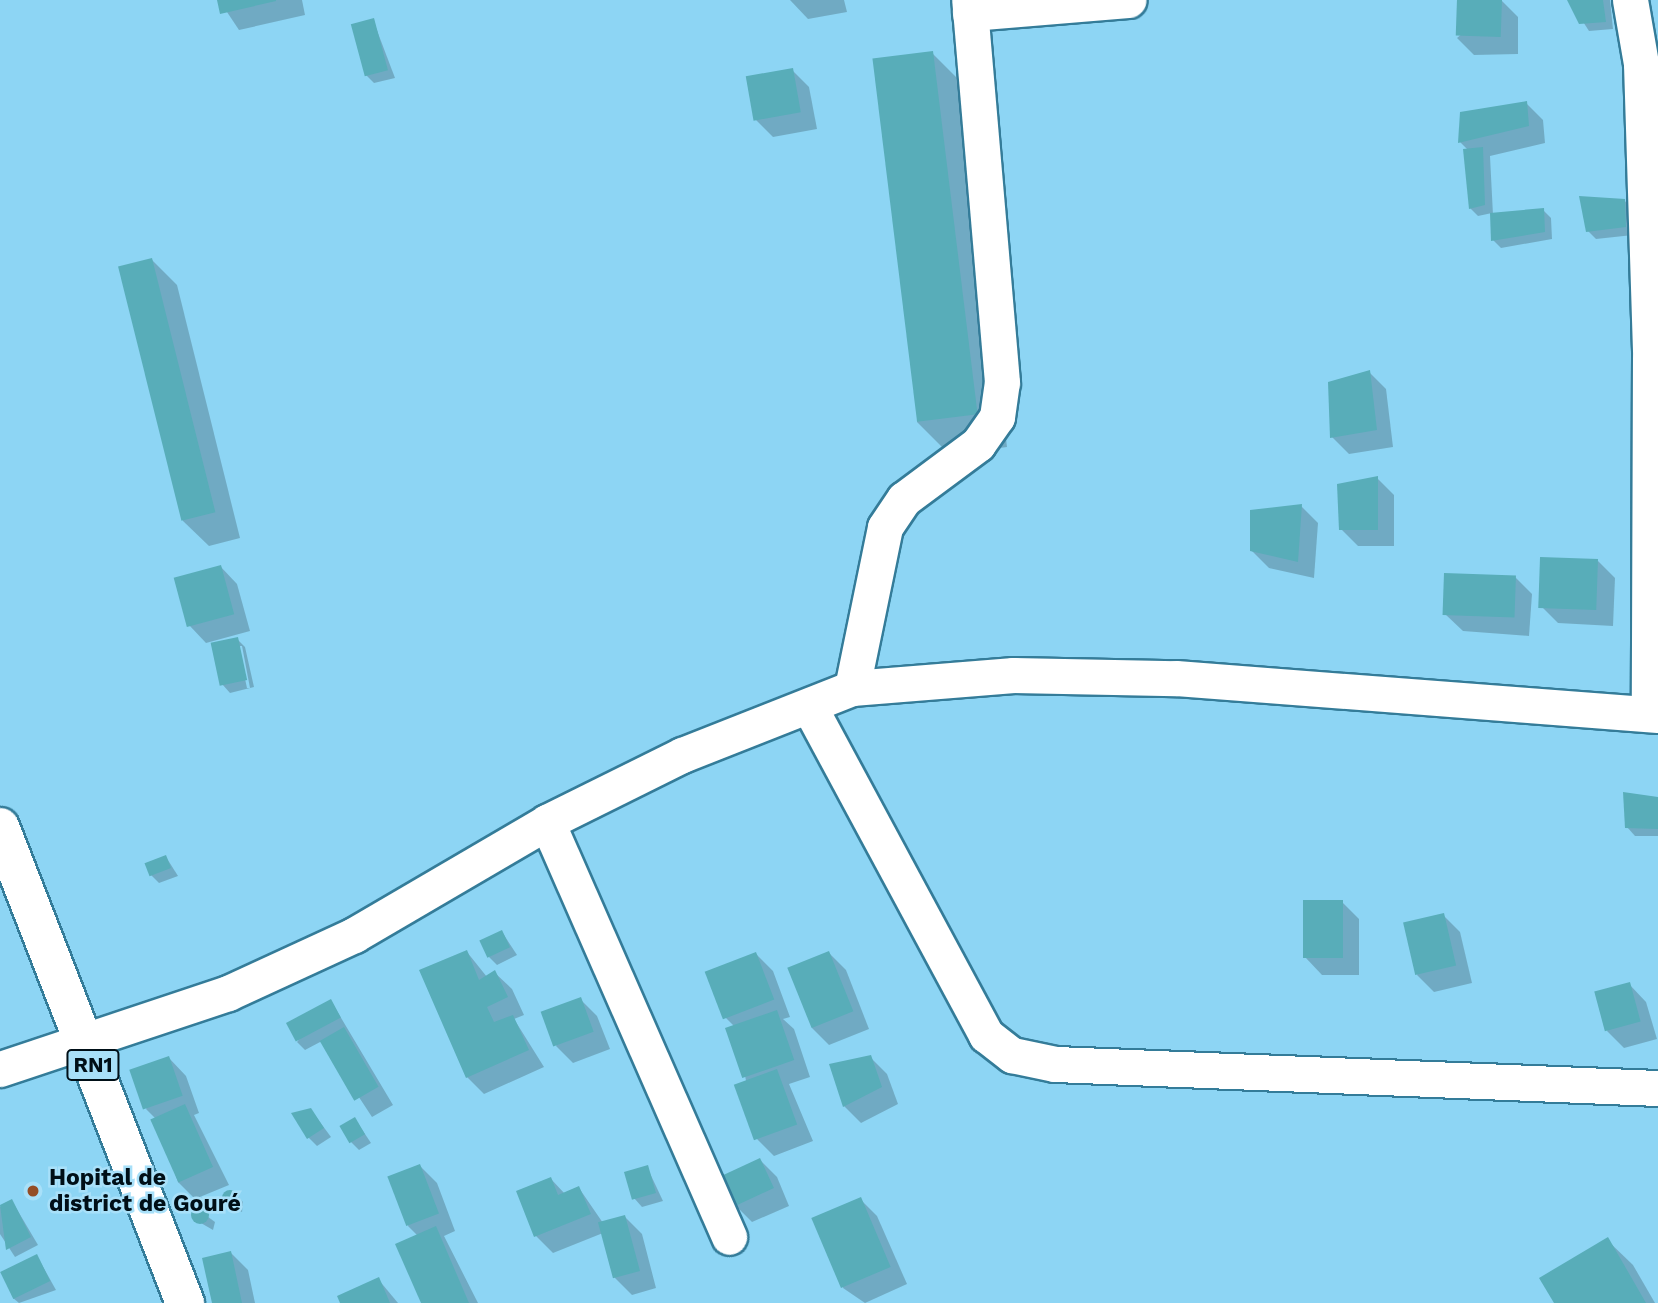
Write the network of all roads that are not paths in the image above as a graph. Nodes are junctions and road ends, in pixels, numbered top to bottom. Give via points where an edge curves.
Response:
1 (1128, 0) edge
2 (1630, 0) edge
3 (970, 6) edge
4 (852, 688) junction
5 (808, 706) junction
6 (1654, 715) edge
7 (547, 822) junction
8 (0, 827) edge
9 (82, 1037) junction
10 (0, 1069) edge
11 (1658, 1088) edge
12 (729, 1237) dead end
13 (185, 1303) edge

1 - 3 street
2 - 6 street via 1641,64
3 - 4 street via 1002,382 997,416 978,444 904,499 886,527
4 - 5 street
4 - 6 street via 1013,675 1175,678
5 - 7 street via 682,755
5 - 11 street via 986,1035 1012,1055 1055,1064
7 - 9 street via 354,935 228,993
7 - 12 street
8 - 9 highway, RN1
9 - 10 street
9 - 13 highway, RN1

